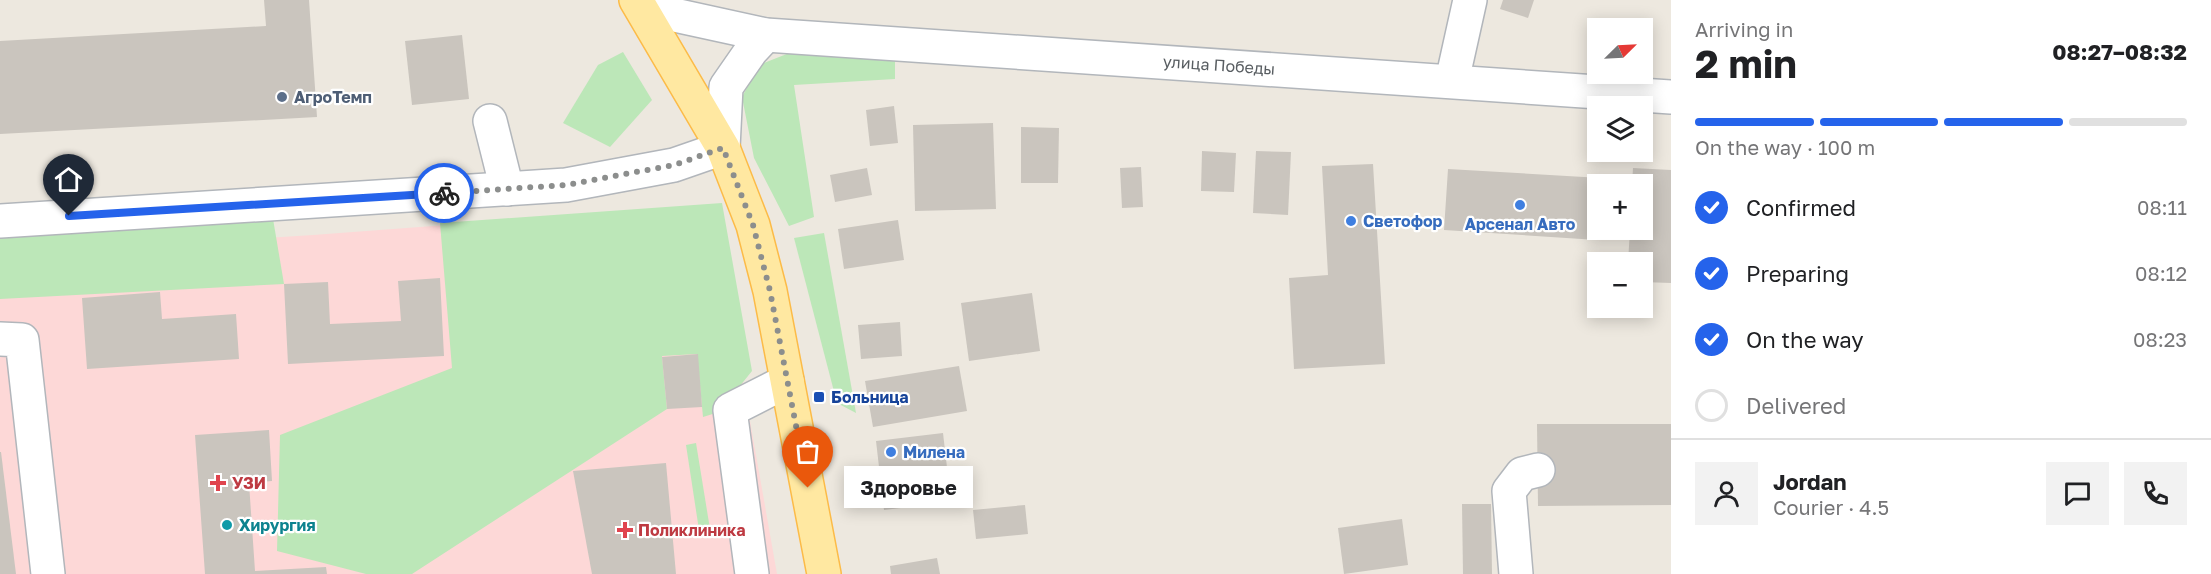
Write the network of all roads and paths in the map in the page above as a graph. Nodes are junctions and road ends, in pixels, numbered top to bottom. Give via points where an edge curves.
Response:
1 (1470, 0) edge
2 (639, 4) edge
3 (766, 35) junction
4 (1452, 81) junction
5 (1671, 97) edge
6 (490, 121) dead end
7 (723, 148) junction
8 (507, 189) junction
9 (0, 221) edge
10 (0, 339) edge
11 (787, 381) junction
12 (1538, 470) dead end
13 (48, 574) edge
14 (752, 574) edge
15 (824, 574) edge
16 (1516, 574) edge

1 - 4 street
2 - 3 street, улица Победы
2 - 7 main road
3 - 4 street, улица Победы
3 - 7 street via 726,87
4 - 5 street, улица Победы
6 - 8 street
7 - 8 street via 663,167 566,185
7 - 11 main road via 753,225
8 - 9 street
10 - 13 street via 22,340
11 - 14 street via 730,410
11 - 15 main road
12 - 16 street via 1522,474 1509,491

